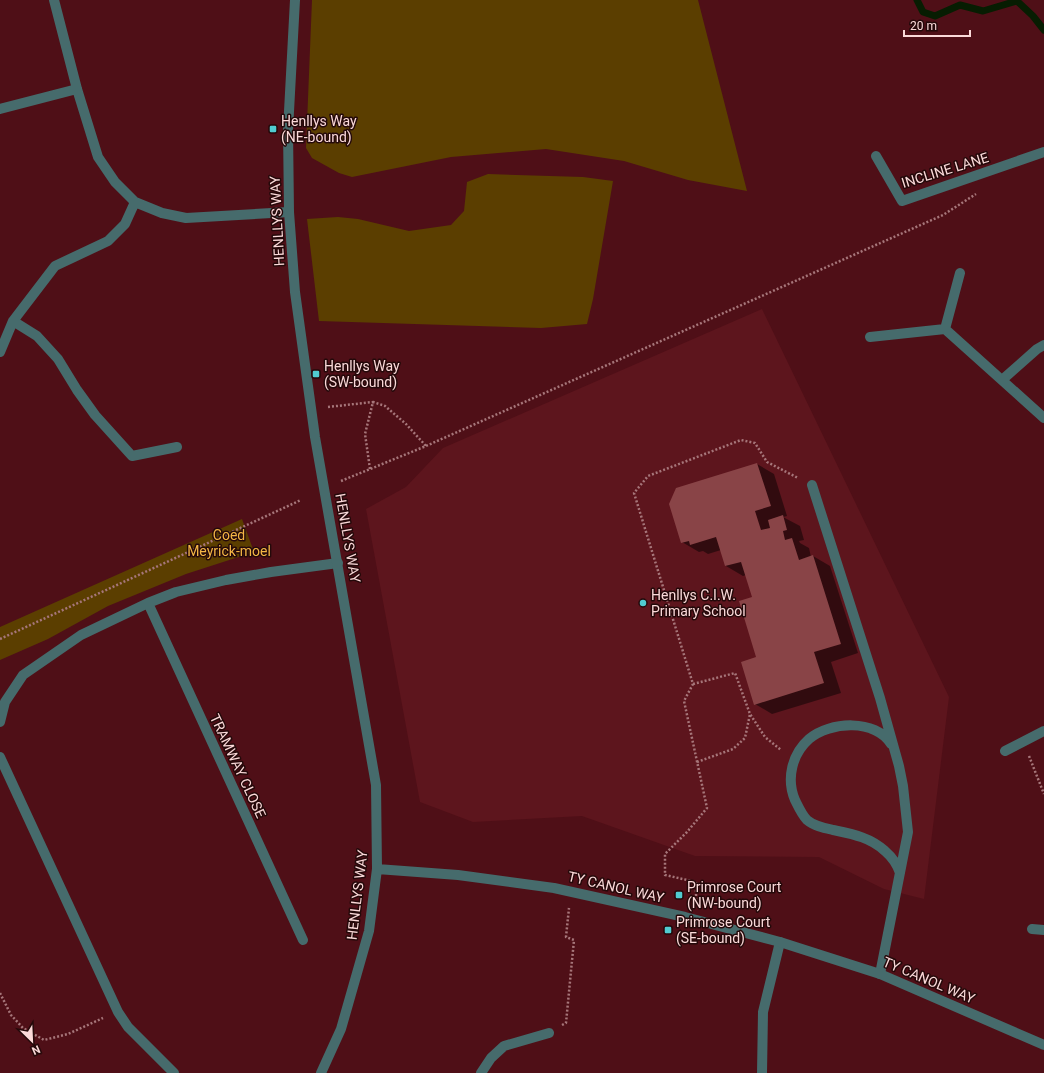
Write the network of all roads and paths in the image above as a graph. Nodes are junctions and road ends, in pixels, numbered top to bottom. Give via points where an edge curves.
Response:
1 (54, 0) edge
2 (295, 0) edge
3 (77, 89) junction
4 (0, 109) edge
5 (1044, 152) edge
6 (876, 156) dead end
7 (983, 190) dead end
8 (135, 202) junction
9 (289, 212) junction
10 (960, 273) dead end
11 (13, 321) junction
12 (946, 329) junction
13 (870, 336) dead end
14 (1044, 345) edge
15 (0, 352) edge
16 (1002, 380) junction
17 (373, 402) junction
18 (311, 409) junction
19 (1044, 418) edge
20 (426, 446) junction
21 (177, 447) dead end
22 (370, 469) junction
23 (340, 481) dead end
24 (812, 485) joint
25 (300, 500) dead end
26 (338, 562) junction
27 (148, 603) junction
28 (0, 639) edge
29 (693, 684) junction
30 (750, 714) junction
31 (0, 722) edge
32 (1044, 732) edge
33 (1024, 742) junction
34 (894, 750) junction
35 (1005, 751) dead end
36 (0, 757) edge
37 (794, 760) junction
38 (697, 762) junction
39 (1044, 794) edge
40 (376, 868) junction
41 (900, 874) junction
42 (571, 891) junction
43 (696, 920) junction
44 (1032, 929) dead end
45 (1044, 930) edge
46 (303, 940) dead end
47 (780, 942) junction
48 (880, 974) junction
49 (0, 993) edge
50 (118, 1012) junction
51 (549, 1033) joint
52 (1044, 1045) edge
53 (174, 1073) edge
54 (321, 1073) edge
55 (481, 1073) edge
56 (762, 1073) edge

1 - 3 street
2 - 9 street, HENLLYS WAY via 288,122
3 - 4 street
3 - 8 street via 98,157 114,182
5 - 6 street, INCLINE LANE via 902,201
7 - 20 path via 943,215
8 - 9 street via 162,213 186,218
8 - 11 street via 125,224 108,241 55,266
9 - 18 street, HENLLYS WAY via 294,292
10 - 12 street
11 - 15 street
11 - 21 street via 37,336 58,359 91,409 132,456
12 - 13 street
12 - 16 street
14 - 16 street
16 - 19 street
17 - 18 path
17 - 20 path via 385,406
17 - 22 path via 365,434
18 - 26 street, HENLLYS WAY
20 - 22 path
22 - 23 path
24 - 29 path via 767,462 755,443 741,440 648,476 634,493
24 - 34 street
25 - 28 path
26 - 27 street via 226,580 176,592
26 - 40 street, HENLLYS WAY via 376,785
27 - 31 street via 80,635 23,675 5,702
27 - 46 street, TRAMWAY CLOSE
29 - 30 path via 735,673
29 - 38 path via 684,701
30 - 37 path via 765,737
30 - 38 path via 745,738 733,749
32 - 33 street
33 - 35 street
33 - 39 path
34 - 37 street via 887,738 875,730 869,727 848,726 822,731 810,738
34 - 41 street via 900,772 908,832
36 - 50 street
37 - 41 street via 791,786 794,799 807,820 818,826 866,838 878,844 898,865
38 - 43 path via 707,808 665,854 665,875 696,882
40 - 42 street, TY CANOL WAY via 458,875
40 - 54 street, HENLLYS WAY via 369,932 341,1029
41 - 48 street
42 - 43 street, TY CANOL WAY
42 - 51 path via 566,936 574,940 566,1023
43 - 47 street, TY CANOL WAY
44 - 45 street
47 - 48 street, TY CANOL WAY
47 - 56 street via 763,1012
48 - 52 street, TY CANOL WAY
49 - 50 path via 11,1015 23,1028 44,1040 68,1034
50 - 53 street via 128,1027
51 - 55 street via 504,1046 491,1058

